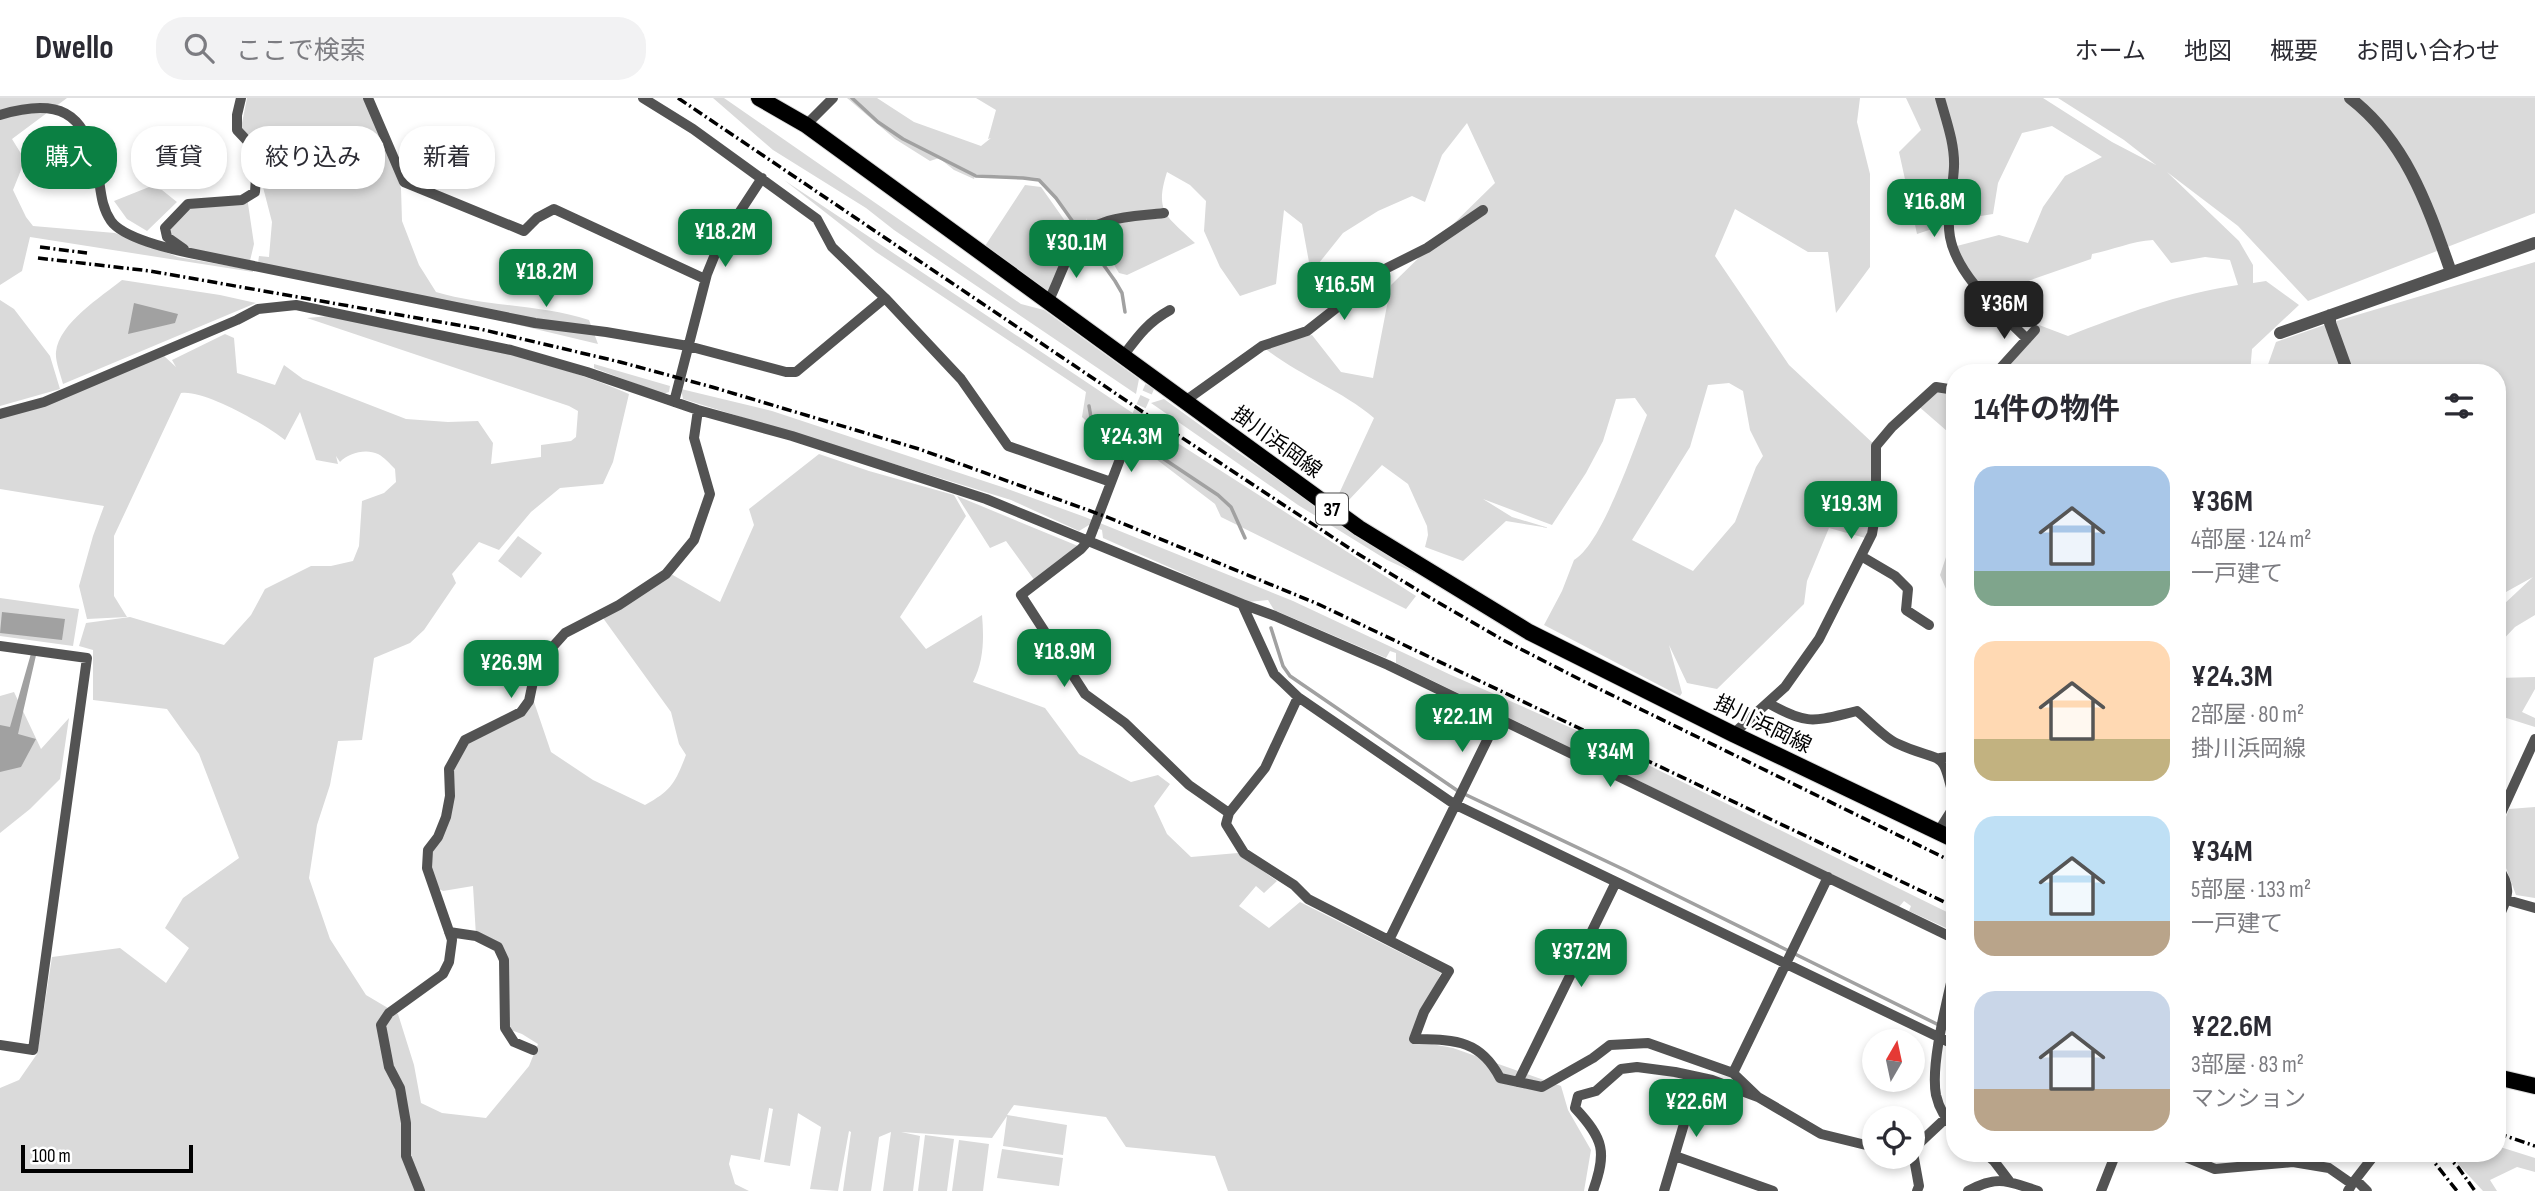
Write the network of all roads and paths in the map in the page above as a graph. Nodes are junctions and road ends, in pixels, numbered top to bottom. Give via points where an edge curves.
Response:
1 (241, 98) edge
2 (368, 98) edge
3 (643, 98) edge
4 (759, 98) edge
5 (833, 98) edge
6 (1940, 98) edge
7 (2350, 98) edge
8 (0, 115) edge
9 (806, 125) junction
10 (762, 178) junction
11 (1483, 210) dead end
12 (1164, 213) dead end
13 (2535, 243) edge
14 (190, 253) junction
15 (2451, 272) junction
16 (705, 279) junction
17 (885, 298) junction
18 (1048, 302) junction
19 (1170, 310) dead end
20 (2330, 315) junction
21 (2035, 330) dead end
22 (2280, 333) dead end
23 (2027, 339) junction
24 (688, 346) junction
25 (1123, 356) junction
26 (2004, 364) edge
27 (2345, 364) edge
28 (1946, 389) edge
29 (1185, 401) junction
30 (674, 402) junction
31 (698, 410) junction
32 (0, 414) edge
33 (1133, 425) tunnel mouth
34 (1111, 482) junction
35 (1089, 540) junction
36 (1861, 556) junction
37 (1242, 604) junction
38 (1929, 625) dead end
39 (0, 646) edge
40 (1298, 697) junction
41 (1768, 703) junction
42 (1498, 718) junction
43 (1733, 734) junction
44 (2535, 739) edge
45 (1946, 757) edge
46 (1940, 758) junction
47 (1946, 767) edge
48 (2506, 802) edge
49 (1454, 804) junction
50 (1229, 813) junction
51 (1946, 819) edge
52 (1938, 832) junction
53 (1946, 836) edge
54 (1828, 877) junction
55 (2506, 880) edge
56 (1616, 882) junction
57 (2507, 900) joint
58 (2535, 908) edge
59 (449, 932) junction
60 (1946, 935) edge
61 (1388, 940) junction
62 (1787, 964) junction
63 (1946, 1009) edge
64 (1940, 1038) junction
65 (1946, 1041) edge
66 (0, 1045) edge
67 (533, 1050) dead end
68 (1733, 1073) junction
69 (1698, 1077) junction
70 (2506, 1079) edge
71 (1518, 1082) junction
72 (2535, 1086) edge
73 (1758, 1097) junction
74 (1945, 1119) joint
75 (1925, 1139) edge
76 (1862, 1144) edge
77 (1675, 1156) junction
78 (1995, 1162) edge
79 (2112, 1162) edge
80 (2197, 1162) edge
81 (2293, 1162) edge
82 (2293, 1162) edge
83 (2369, 1162) edge
84 (1916, 1169) edge
85 (2010, 1182) junction
86 (2352, 1185) edge
87 (420, 1191) edge
88 (1593, 1191) edge
89 (1664, 1191) edge
90 (1773, 1191) edge
91 (1917, 1191) edge
92 (1968, 1191) edge
93 (2038, 1191) edge
94 (2101, 1191) edge
95 (2367, 1191) edge

1 - 14 street via 237,130 253,148 255,192 242,200 188,204 165,228 167,237
2 - 16 street via 404,182 524,231 554,209
3 - 10 street
4 - 9 main road, 掛川浜岡線 / 37
5 - 9 street
6 - 23 street via 1954,163 1950,238 1972,281
7 - 15 street via 2386,134 2406,163 2424,195
8 - 14 street via 17,108 59,107 78,120 90,142 102,204 112,223 154,245
9 - 18 main road, 掛川浜岡線 / 37
10 - 16 street via 720,242
10 - 17 street via 817,219 832,247
11 - 29 street via 1387,268 1307,331 1262,346
12 - 18 street via 1094,226 1083,236
13 - 15 street
14 - 24 street via 535,323
15 - 20 street
16 - 24 street
17 - 24 street via 796,372
17 - 34 street via 961,379 1008,446
18 - 25 main road, 掛川浜岡線 / 37
19 - 25 street via 1153,319
20 - 22 street
20 - 27 street
21 - 23 street
23 - 26 street
24 - 30 street
25 - 29 main road, 掛川浜岡線 / 37 via 1152,382
28 - 36 street via 1936,387 1876,446 1876,511
29 - 43 main road, 掛川浜岡線 / 37 via 1359,528 1529,632
30 - 31 street
30 - 32 street via 511,350 296,305 258,309 44,402
31 - 35 street via 986,499
31 - 59 street via 694,438 710,494 694,540 666,574 565,633 534,677 529,701 521,712 464,740 449,769 446,817 428,850 428,868
33 - 34 street
34 - 35 street
35 - 37 street
35 - 50 street via 1021,595 1086,694 1125,723 1189,785
36 - 38 street via 1908,589 1906,610
36 - 41 street via 1819,639
37 - 40 street via 1274,674
37 - 42 street via 1388,665
39 - 66 street via 87,658 33,1050
40 - 49 street
40 - 50 street via 1265,768
41 - 43 street
41 - 46 street via 1791,716 1814,721 1857,711 1893,742
42 - 49 street
42 - 54 street
43 - 52 main road, 掛川浜岡線 / 37
44 - 48 street
45 - 46 street
46 - 47 street
49 - 56 street
49 - 61 street
50 - 61 street via 1226,824 1244,853 1294,884 1308,899
51 - 52 street
52 - 53 main road, 掛川浜岡線 / 37
54 - 60 street
54 - 62 street
55 - 57 street
56 - 62 street
56 - 71 street
57 - 58 street
59 - 67 street via 476,936 498,947 504,960 505,1028 514,1042
59 - 87 street via 449,962 443,974 389,1013 381,1025 389,1066 400,1088 406,1156
61 - 71 street via 1449,971 1414,1039 1474,1048 1490,1059 1500,1077
62 - 64 street
62 - 68 street
63 - 64 street
64 - 65 street
64 - 74 street via 1936,1094
68 - 71 street via 1648,1043 1610,1045 1542,1087
68 - 73 street
69 - 73 street
69 - 77 street
69 - 88 street via 1637,1067 1621,1069 1596,1091 1578,1096 1575,1108 1601,1146 1601,1168
70 - 72 main road
73 - 76 street via 1821,1134
74 - 75 street
77 - 89 street
77 - 90 street
78 - 85 street
79 - 94 street
80 - 82 street via 2215,1170
81 - 86 street via 2329,1168
83 - 86 street
84 - 91 street
85 - 92 street via 1987,1181
85 - 93 street
86 - 95 street

